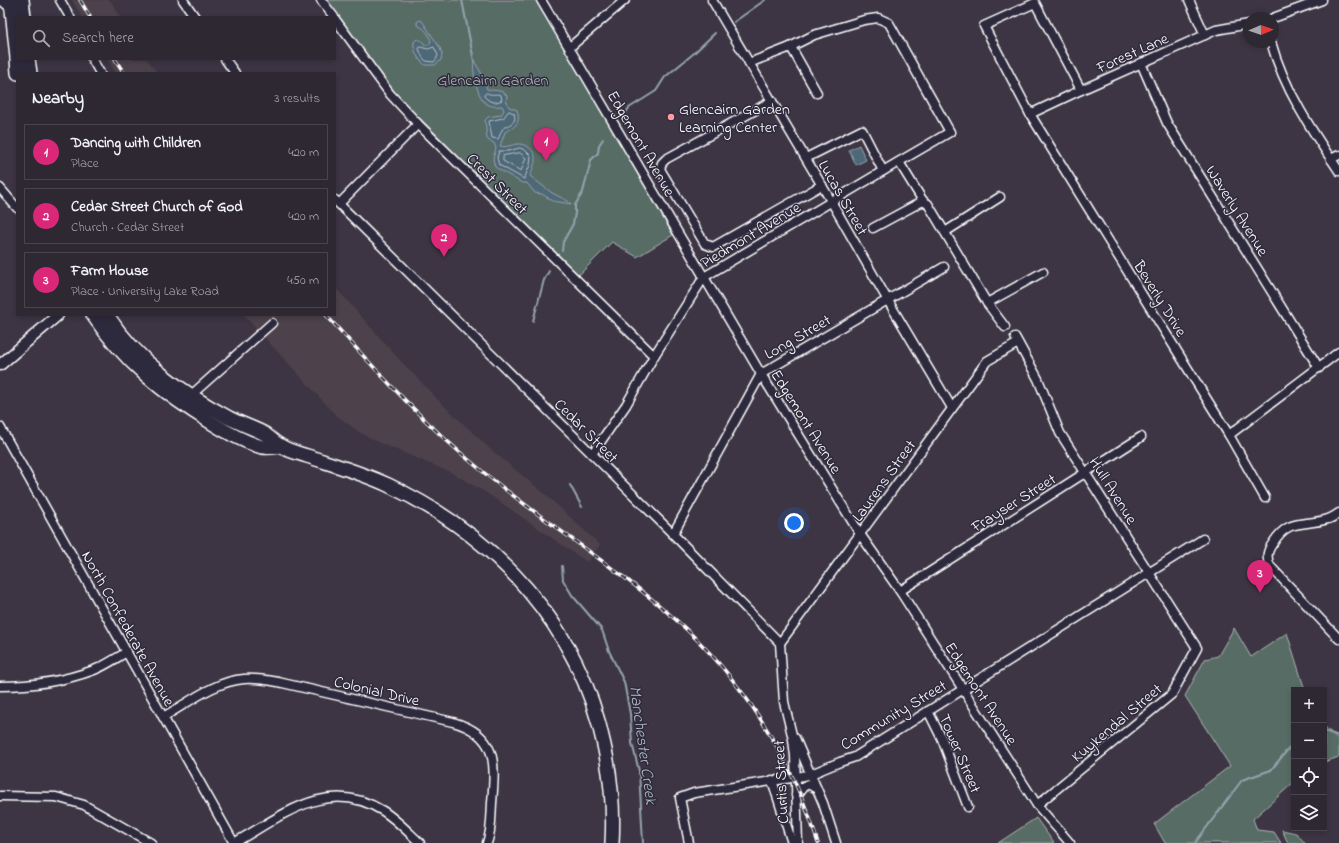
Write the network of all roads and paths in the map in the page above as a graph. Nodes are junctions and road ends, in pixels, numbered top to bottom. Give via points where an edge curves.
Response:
1 (0, 0) edge
2 (11, 0) edge
3 (22, 0) edge
4 (60, 0) edge
5 (183, 0) edge
6 (321, 0) edge
7 (541, 0) edge
8 (625, 0) edge
9 (712, 0) edge
10 (1189, 0) edge
11 (1322, 0) edge
12 (18, 16) edge
13 (69, 16) edge
14 (194, 16) edge
15 (333, 16) edge
16 (1279, 16) edge
17 (336, 21) edge
18 (1243, 25) edge
19 (1205, 35) junction
20 (791, 47) junction
21 (570, 48) junction
22 (1273, 48) edge
23 (17, 60) edge
24 (28, 60) edge
25 (93, 60) edge
26 (226, 60) edge
27 (749, 63) junction
28 (1142, 63) junction
29 (18, 72) edge
30 (30, 72) edge
31 (99, 72) edge
32 (234, 72) edge
33 (1081, 90) junction
34 (817, 93) dead end
35 (772, 101) junction
36 (1030, 114) junction
37 (418, 124) junction
38 (1335, 157) edge
39 (806, 158) junction
40 (898, 162) junction
41 (886, 169) junction
42 (1339, 171) edge
43 (822, 185) junction
44 (0, 188) edge
45 (1000, 197) dead end
46 (923, 200) junction
47 (831, 201) junction
48 (337, 202) edge
49 (16, 207) edge
50 (873, 228) dead end
51 (945, 232) junction
52 (944, 266) dead end
53 (1043, 272) dead end
54 (704, 277) junction
55 (887, 299) junction
56 (987, 303) junction
57 (57, 316) edge
58 (94, 316) edge
59 (108, 316) edge
60 (272, 323) dead end
61 (1005, 327) dead end
62 (1016, 340) joint
63 (1339, 352) edge
64 (654, 356) junction
65 (0, 365) edge
66 (1318, 368) junction
67 (761, 374) junction
68 (186, 399) junction
69 (952, 408) junction
70 (0, 427) edge
71 (1229, 435) junction
72 (1141, 437) dead end
73 (592, 454) junction
74 (1086, 472) junction
75 (1265, 498) dead end
76 (1339, 513) edge
77 (673, 534) junction
78 (860, 534) junction
79 (1203, 539) dead end
80 (1150, 573) junction
81 (900, 591) junction
82 (1339, 639) edge
83 (780, 643) junction
84 (1197, 648) joint
85 (126, 652) junction
86 (0, 686) edge
87 (962, 689) junction
88 (928, 711) junction
89 (163, 717) junction
90 (791, 729) junction
91 (795, 756) junction
92 (811, 774) junction
93 (796, 777) junction
94 (772, 780) junction
95 (817, 789) junction
96 (796, 795) junction
97 (0, 796) edge
98 (1037, 805) junction
99 (968, 807) dead end
100 (151, 843) edge
101 (234, 843) edge
102 (420, 843) edge
103 (487, 843) edge
104 (612, 843) edge
105 (689, 843) edge
106 (792, 843) edge
107 (798, 843) edge
108 (836, 843) edge
109 (1070, 843) edge

1 - 12 street
2 - 12 main road
3 - 12 main road
4 - 13 street
5 - 14 street
6 - 15 street, Crest Street
7 - 21 street, Edgemont Avenue
8 - 21 street
9 - 27 street, Lucas Street
10 - 19 street
11 - 16 street
17 - 37 street, Crest Street via 390,94
18 - 19 street, Forest Lane via 1216,30
19 - 28 street, Forest Lane
20 - 27 street
20 - 34 street
20 - 40 street, Piedmont Avenue via 814,35 864,20 878,18 889,23 950,132
21 - 54 street, Edgemont Avenue
22 - 38 street via 1283,75 1310,127
23 - 29 main road
24 - 30 main road
25 - 31 street
26 - 32 street
27 - 35 street, Lucas Street
28 - 33 street, Forest Lane
28 - 66 street, Waverly Avenue via 1167,123
33 - 36 street, Forest Lane
33 - 36 street, Beverly Drive via 1035,3 984,26
35 - 39 street, Lucas Street
35 - 43 street via 666,159 660,169 705,244 713,247
36 - 71 street, Beverly Drive
37 - 48 street
37 - 64 street, Crest Street
38 - 42 street
39 - 41 street via 862,130
39 - 43 street, Lucas Street
40 - 41 street, Piedmont Avenue
40 - 46 street
41 - 47 street, Piedmont Avenue
43 - 47 street, Lucas Street
44 - 49 street
45 - 51 street
46 - 50 street
46 - 51 street
47 - 54 street, Piedmont Avenue
47 - 55 street, Lucas Street
48 - 73 street, Cedar Street
51 - 56 street
52 - 55 street, Long Street
53 - 56 street
54 - 64 street, Piedmont Avenue
54 - 67 street, Edgemont Avenue
55 - 67 street, Long Street
55 - 69 street, Lucas Street
56 - 61 street
57 - 65 street
58 - 68 main road via 109,337 145,376
59 - 68 main road via 131,346
60 - 68 street
62 - 69 street, Laurens Street via 987,361
62 - 74 street, Hull Avenue via 1038,379 1060,433
63 - 66 street
64 - 73 street, Piedmont Avenue via 626,405
66 - 71 street
67 - 77 street, Long Street
67 - 78 street, Edgemont Avenue
68 - 104 main road via 200,416 232,435 263,447 280,446 366,476 426,505 494,554 516,576 550,618 572,654 595,709 605,747 611,786
69 - 78 street, Laurens Street
70 - 85 street, North Confederate Avenue
71 - 75 street, Beverly Drive
72 - 74 street, Frayser Street
73 - 77 street, Cedar Street
74 - 80 street, Hull Avenue
74 - 81 street, Frayser Street
76 - 82 street via 1329,519 1293,524 1283,530 1267,555 1270,566
77 - 83 street, Cedar Street
78 - 81 street, Edgemont Avenue
78 - 83 street, Laurens Street
79 - 80 street, Community Street
80 - 84 street, Hull Avenue
80 - 87 street, Community Street
81 - 87 street, Edgemont Avenue
83 - 90 street, Curtis Street via 784,696
84 - 98 street, Kuykendal Street via 1172,694
85 - 86 street via 95,669 66,678 23,686
85 - 89 street, North Confederate Avenue
87 - 88 street, Community Street
87 - 98 street, Edgemont Avenue
88 - 92 street, Community Street via 855,757
88 - 99 street, Tower Street via 942,739
89 - 101 street, North Confederate Avenue
89 - 103 street, Colonial Drive via 222,684 250,678 469,727 487,744 494,761 492,814
90 - 91 street, Curtis Street
90 - 92 street
91 - 92 street via 801,770
91 - 93 street, Curtis Street
92 - 93 street, Community Street
92 - 95 street
92 - 96 street via 801,784
93 - 94 street, Community Street
93 - 96 street, Curtis Street
94 - 105 street, Community Street via 694,793 680,798
94 - 106 street, Curtis Street
95 - 96 street via 808,784
95 - 108 street
96 - 107 street, Curtis Street
97 - 100 street via 56,797 84,805
98 - 109 street, Edgemont Avenue
101 - 102 street via 307,802 340,798 356,799 380,809

